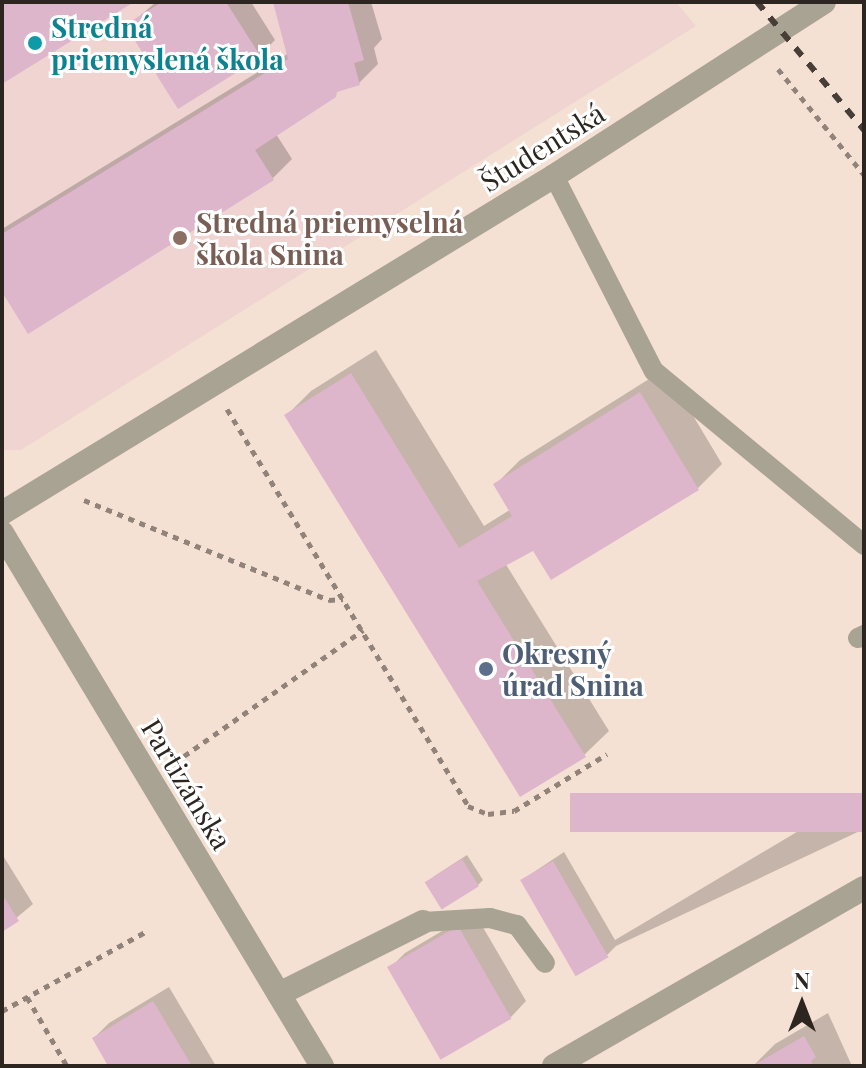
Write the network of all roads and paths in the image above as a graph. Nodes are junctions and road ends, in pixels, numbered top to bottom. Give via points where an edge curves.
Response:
1 (824, 2) edge
2 (758, 42) junction
3 (864, 175) edge
4 (554, 176) junction
5 (227, 408) dead end
6 (78, 498) dead end
7 (2, 513) edge
8 (2, 533) edge
9 (864, 545) edge
10 (343, 599) junction
11 (363, 630) junction
12 (607, 754) dead end
13 (184, 756) dead end
14 (864, 888) edge
15 (423, 922) joint
16 (145, 932) dead end
17 (545, 963) dead end
18 (279, 994) junction
19 (27, 997) junction
20 (2, 1011) edge
21 (67, 1066) edge
22 (322, 1066) edge
23 (554, 1066) edge

1 - 2 street, Študentská
2 - 3 path
2 - 4 street, Študentská
4 - 7 street, Študentská
4 - 9 lane via 654,371
5 - 10 path
6 - 10 path via 329,600
8 - 18 street, Partizánska
10 - 11 path
11 - 12 path via 468,806 488,814 514,811
11 - 13 path
14 - 23 street
15 - 17 lane via 490,918 517,925
15 - 18 street
16 - 19 path
18 - 22 street, Partizánska
19 - 20 path
19 - 21 path

